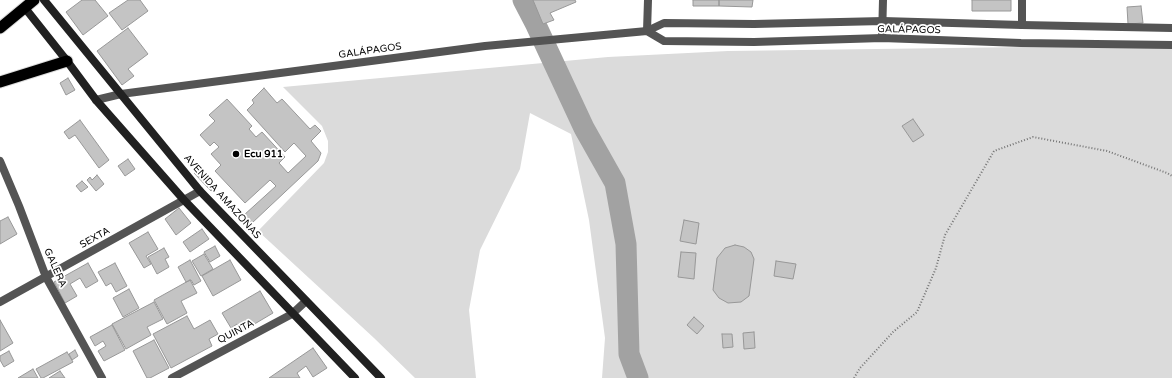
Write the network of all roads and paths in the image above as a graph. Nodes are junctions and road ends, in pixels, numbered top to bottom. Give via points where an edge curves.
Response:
1 (34, 0) edge
2 (44, 0) edge
3 (648, 0) edge
4 (883, 0) edge
5 (1022, 0) edge
6 (23, 4) edge
7 (883, 21) junction
8 (1022, 25) junction
9 (0, 28) edge
10 (1172, 28) edge
11 (647, 31) junction
12 (882, 38) junction
13 (1172, 45) edge
14 (67, 61) junction
15 (0, 82) edge
16 (120, 94) junction
17 (96, 100) junction
18 (0, 161) edge
19 (1172, 176) edge
20 (200, 191) junction
21 (184, 200) junction
22 (46, 277) junction
23 (306, 301) junction
24 (0, 302) edge
25 (292, 314) junction
26 (183, 376) edge
27 (102, 378) edge
28 (172, 378) edge
29 (355, 378) edge
30 (380, 378) edge
31 (854, 378) edge

1 - 6 highway
2 - 16 main road, AVENIDA AMAZONAS
3 - 11 street
4 - 7 street
5 - 8 street
6 - 9 highway
6 - 14 main road
7 - 8 street, GALÁPAGOS
7 - 11 street, GALÁPAGOS via 664,23
7 - 12 street
8 - 10 street, GALÁPAGOS
11 - 12 street, GALÁPAGOS via 664,41
11 - 16 street, GALÁPAGOS via 485,46
12 - 13 street, GALÁPAGOS
14 - 15 highway
14 - 17 main road
16 - 17 street, GALÁPAGOS
16 - 20 main road, AVENIDA AMAZONAS
17 - 21 main road
18 - 22 street, GALERA
19 - 31 path via 1107,151 1033,137 994,151 945,235 936,268 917,312 893,332
20 - 21 street, SEXTA
20 - 23 main road, AVENIDA AMAZONAS
21 - 22 street, SEXTA
21 - 25 main road
22 - 24 street, SEXTA
22 - 27 street, GALERA
23 - 25 street, QUINTA
23 - 30 main road, AVENIDA AMAZONAS
25 - 26 street, QUINTA
25 - 29 main road
26 - 28 street, QUINTA

